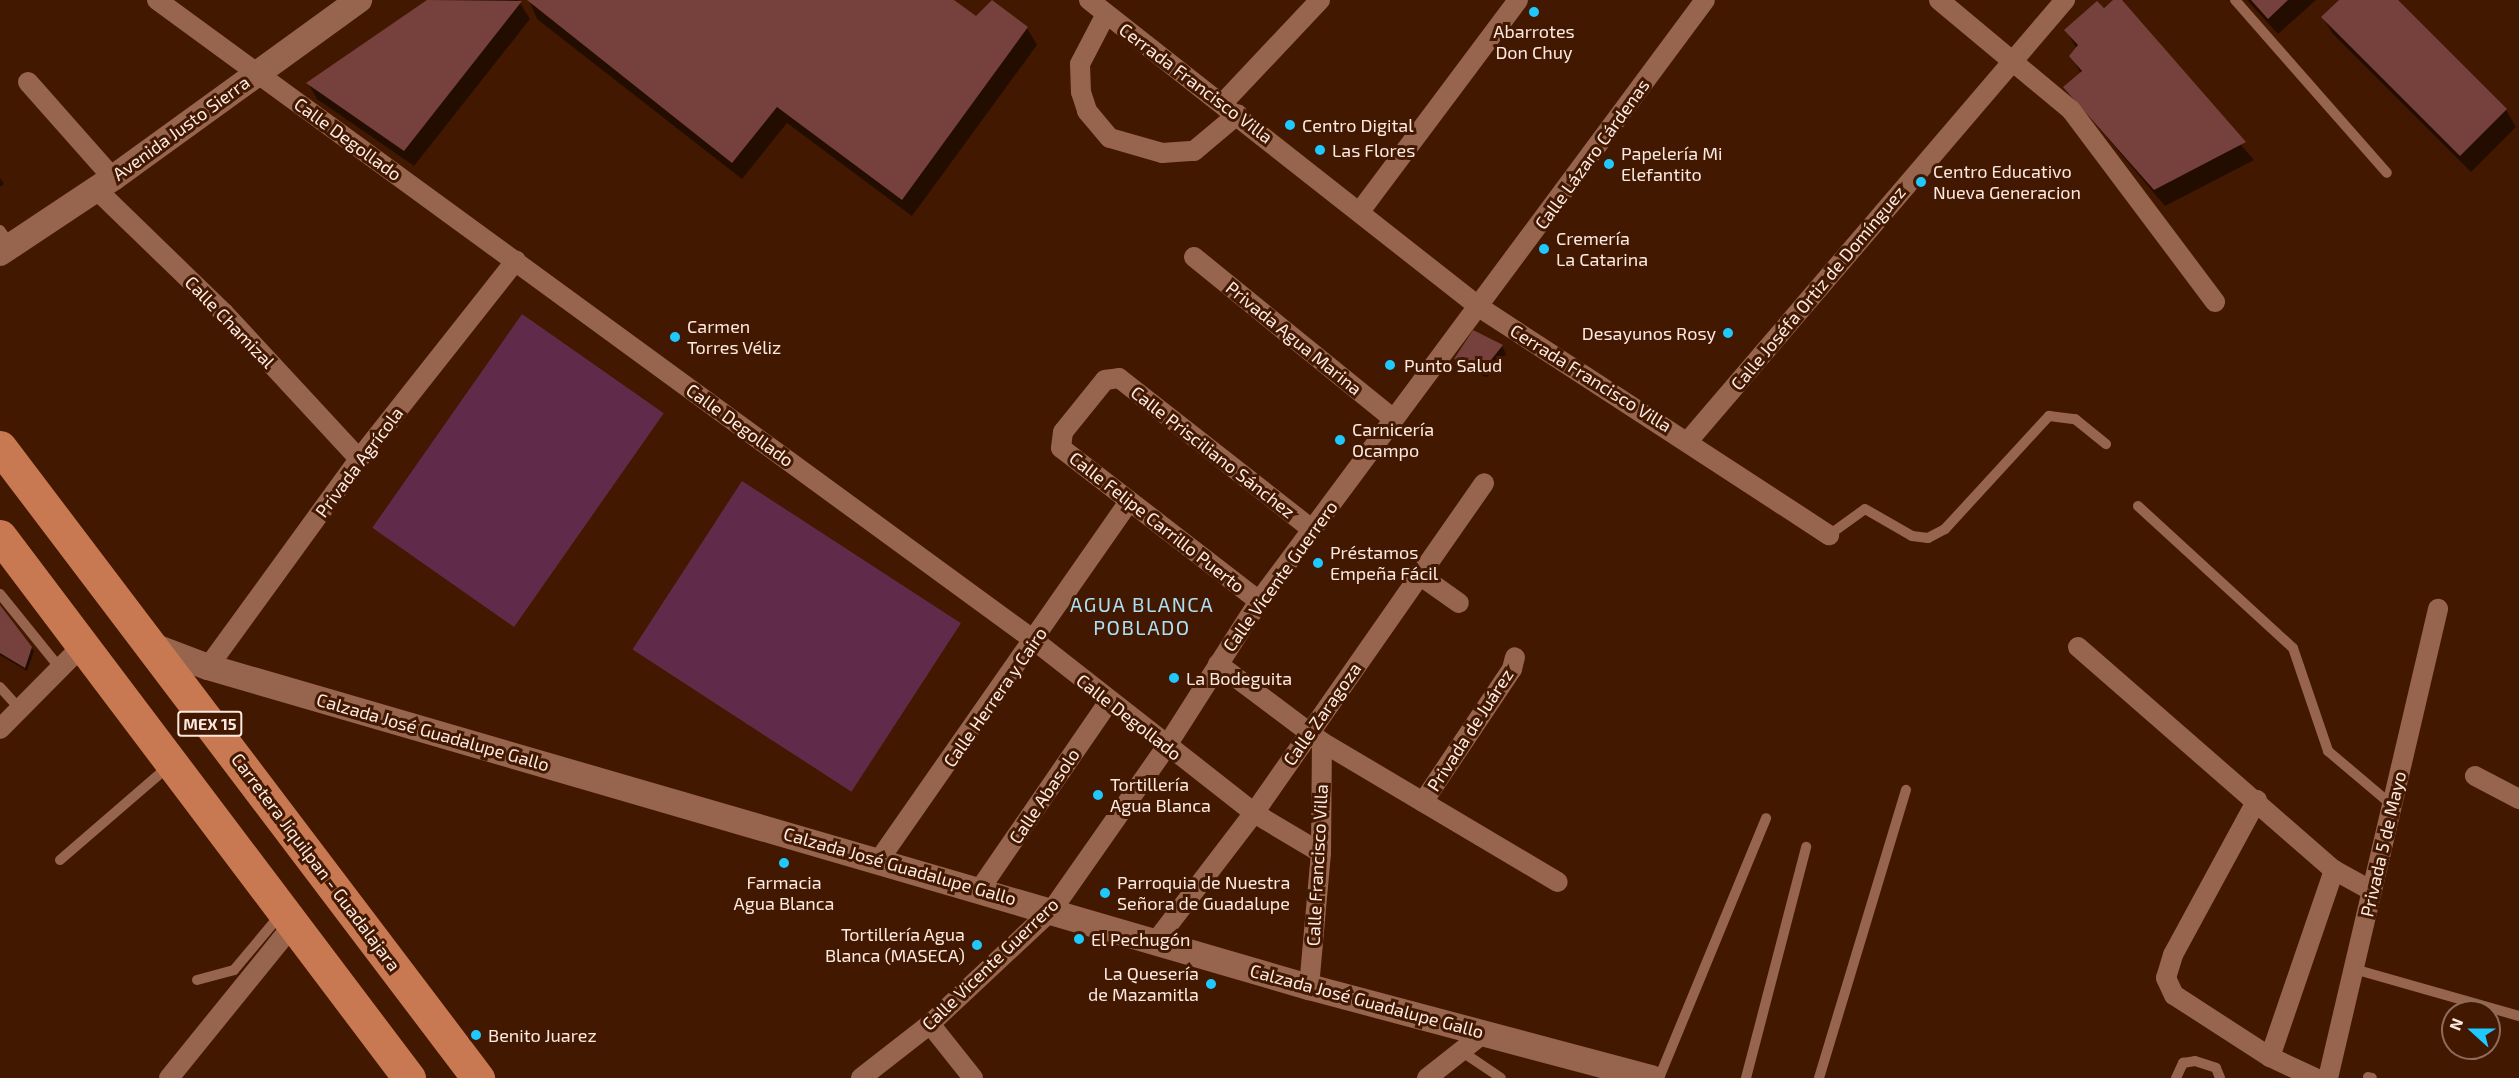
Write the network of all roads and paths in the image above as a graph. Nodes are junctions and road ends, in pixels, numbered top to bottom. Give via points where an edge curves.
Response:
1 (157, 0) edge
2 (359, 0) edge
3 (1089, 0) edge
4 (1320, 0) edge
5 (1518, 0) edge
6 (1705, 0) edge
7 (1939, 0) edge
8 (2065, 0) edge
9 (2235, 0) edge
10 (1106, 14) junction
11 (2013, 59) junction
12 (257, 73) junction
13 (28, 82) dead end
14 (1230, 109) junction
15 (2386, 173) dead end
16 (105, 184) junction
17 (1361, 210) junction
18 (4, 243) edge
19 (1194, 257) dead end
20 (516, 261) junction
21 (2215, 303) dead end
22 (1479, 307) junction
23 (1393, 418) junction
24 (1689, 440) junction
25 (1059, 441) joint
26 (2106, 444) dead end
27 (0, 447) edge
28 (359, 459) junction
29 (1484, 483) dead end
30 (1128, 503) junction
31 (2138, 506) dead end
32 (1312, 530) junction
33 (1828, 535) joint
34 (0, 536) edge
35 (1418, 574) junction
36 (0, 594) edge
37 (1259, 601) junction
38 (1459, 603) dead end
39 (2438, 609) dead end
40 (1035, 641) junction
41 (150, 645) junction
42 (2078, 647) dead end
43 (72, 656) junction
44 (1515, 657) dead end
45 (1218, 664) junction
46 (208, 667) junction
47 (0, 687) edge
48 (1108, 703) junction
49 (20, 709) junction
50 (0, 729) edge
51 (1316, 737) junction
52 (1166, 747) junction
53 (169, 766) junction
54 (2475, 776) dead end
55 (1906, 789) dead end
56 (2257, 800) junction
57 (2519, 800) edge
58 (1423, 802) junction
59 (2392, 805) junction
60 (1254, 813) junction
61 (1766, 818) dead end
62 (1806, 847) dead end
63 (1321, 853) junction
64 (60, 860) dead end
65 (879, 860) junction
66 (2334, 870) junction
67 (1558, 882) dead end
68 (980, 889) junction
69 (2372, 891) junction
70 (1052, 910) junction
71 (288, 918) junction
72 (1156, 941) junction
73 (2354, 969) junction
74 (197, 980) dead end
75 (1309, 987) junction
76 (2519, 1016) edge
77 (930, 1024) junction
78 (1484, 1033) junction
79 (1461, 1052) junction
80 (2270, 1057) junction
81 (1434, 1076) edge
82 (169, 1078) edge
83 (409, 1078) edge
84 (478, 1078) edge
85 (861, 1078) edge
86 (973, 1078) edge
87 (1501, 1078) edge
88 (1652, 1078) edge
89 (1659, 1078) edge
90 (1746, 1078) edge
91 (1819, 1078) edge
92 (2176, 1078) edge
93 (2220, 1078) edge
94 (2316, 1078) edge
95 (2328, 1078) edge

1 - 12 street, Calle Degollado
2 - 12 street, Avenida Justo Sierra
3 - 10 street, Cerrada Francisco Villa
4 - 14 street
5 - 17 street
6 - 22 street, Calle Lázaro Cárdenas
7 - 11 street
8 - 11 street, Calle Joséfa Ortiz de Domínguez
9 - 15 lane
10 - 14 street, Cerrada Francisco Villa
10 - 14 street via 1080,64 1081,92 1087,111 1110,138 1145,151 1194,151
11 - 21 street via 2071,110
11 - 24 street, Calle Joséfa Ortiz de Domínguez
12 - 16 street, Avenida Justo Sierra
12 - 20 street, Calle Degollado
13 - 16 street, Calle Chamizal
14 - 17 street, Cerrada Francisco Villa
16 - 18 street, Avenida Justo Sierra
16 - 28 street, Calle Chamizal
17 - 22 street, Cerrada Francisco Villa
19 - 23 street, Privada Agua Marina
20 - 28 street, Privada Agrícola
20 - 40 street, Calle Degollado
22 - 23 street, Calle Vicente Guerrero
22 - 24 street, Cerrada Francisco Villa
23 - 32 street, Calle Vicente Guerrero
24 - 33 street, Cerrada Francisco Villa
25 - 30 street, Calle Felipe Carrillo Puerto
25 - 32 street, Calle Prisciliano Sánchez via 1112,377
26 - 33 lane via 2074,419 2049,416 1936,534 1912,536 1865,509
27 - 41 highway, Carretera Jiquilpan - Guadalajara / MEX 15
28 - 46 street, Privada Agrícola
29 - 35 street, Calle Zaragoza
30 - 37 street, Calle Felipe Carrillo Puerto
30 - 40 street, Calle Herrera y Cairo
31 - 59 lane via 2293,648 2328,751
32 - 37 street, Calle Vicente Guerrero
34 - 43 highway, MEX 15
35 - 38 street
35 - 51 street, Calle Zaragoza
36 - 43 lane
37 - 45 street, Calle Vicente Guerrero
39 - 59 street, Privada 5 de Mayo
40 - 48 street, Calle Degollado
40 - 65 street, Calle Herrera y Cairo
41 - 46 street, Calzada José Guadalupe Gallo
41 - 84 highway, Carretera Jiquilpan - Guadalajara / MEX 15
42 - 56 street
43 - 49 street
43 - 53 highway, MEX 15
44 - 58 street, Privada de Juárez via 1512,669
45 - 51 street
45 - 52 street, Calle Vicente Guerrero
46 - 65 street, Calzada José Guadalupe Gallo
47 - 49 lane
48 - 52 street, Calle Degollado
48 - 68 street, Calle Abasolo
49 - 50 street
51 - 58 street
51 - 60 street, Calle Zaragoza
51 - 63 street, Calle Francisco Villa
52 - 60 street, Calle Degollado
52 - 70 street, Calle Vicente Guerrero
53 - 64 lane
53 - 71 highway, MEX 15
54 - 57 street
55 - 91 lane
56 - 66 street
56 - 80 street via 2173,955 2166,978 2174,995
58 - 67 street
59 - 69 street, Privada 5 de Mayo
60 - 63 street, Calle Degollado
60 - 72 street, Calle Zaragoza
61 - 89 lane
62 - 90 lane
63 - 75 street, Calle Francisco Villa
65 - 68 street, Calzada José Guadalupe Gallo
66 - 69 street
66 - 80 street
68 - 70 street, Calzada José Guadalupe Gallo
69 - 73 street, Privada 5 de Mayo
70 - 72 street, Calzada José Guadalupe Gallo
70 - 77 street, Calle Vicente Guerrero
71 - 74 lane via 234,970
71 - 82 street
71 - 83 highway, MEX 15
72 - 75 street, Calzada José Guadalupe Gallo
73 - 76 lane
73 - 95 street, Privada 5 de Mayo
75 - 78 street, Calzada José Guadalupe Gallo
77 - 85 street, Calle Vicente Guerrero
77 - 86 street
78 - 79 street
78 - 88 street, Calzada José Guadalupe Gallo
79 - 81 street
79 - 87 lane
80 - 94 street
92 - 93 lane via 2183,1063 2194,1061 2216,1068

